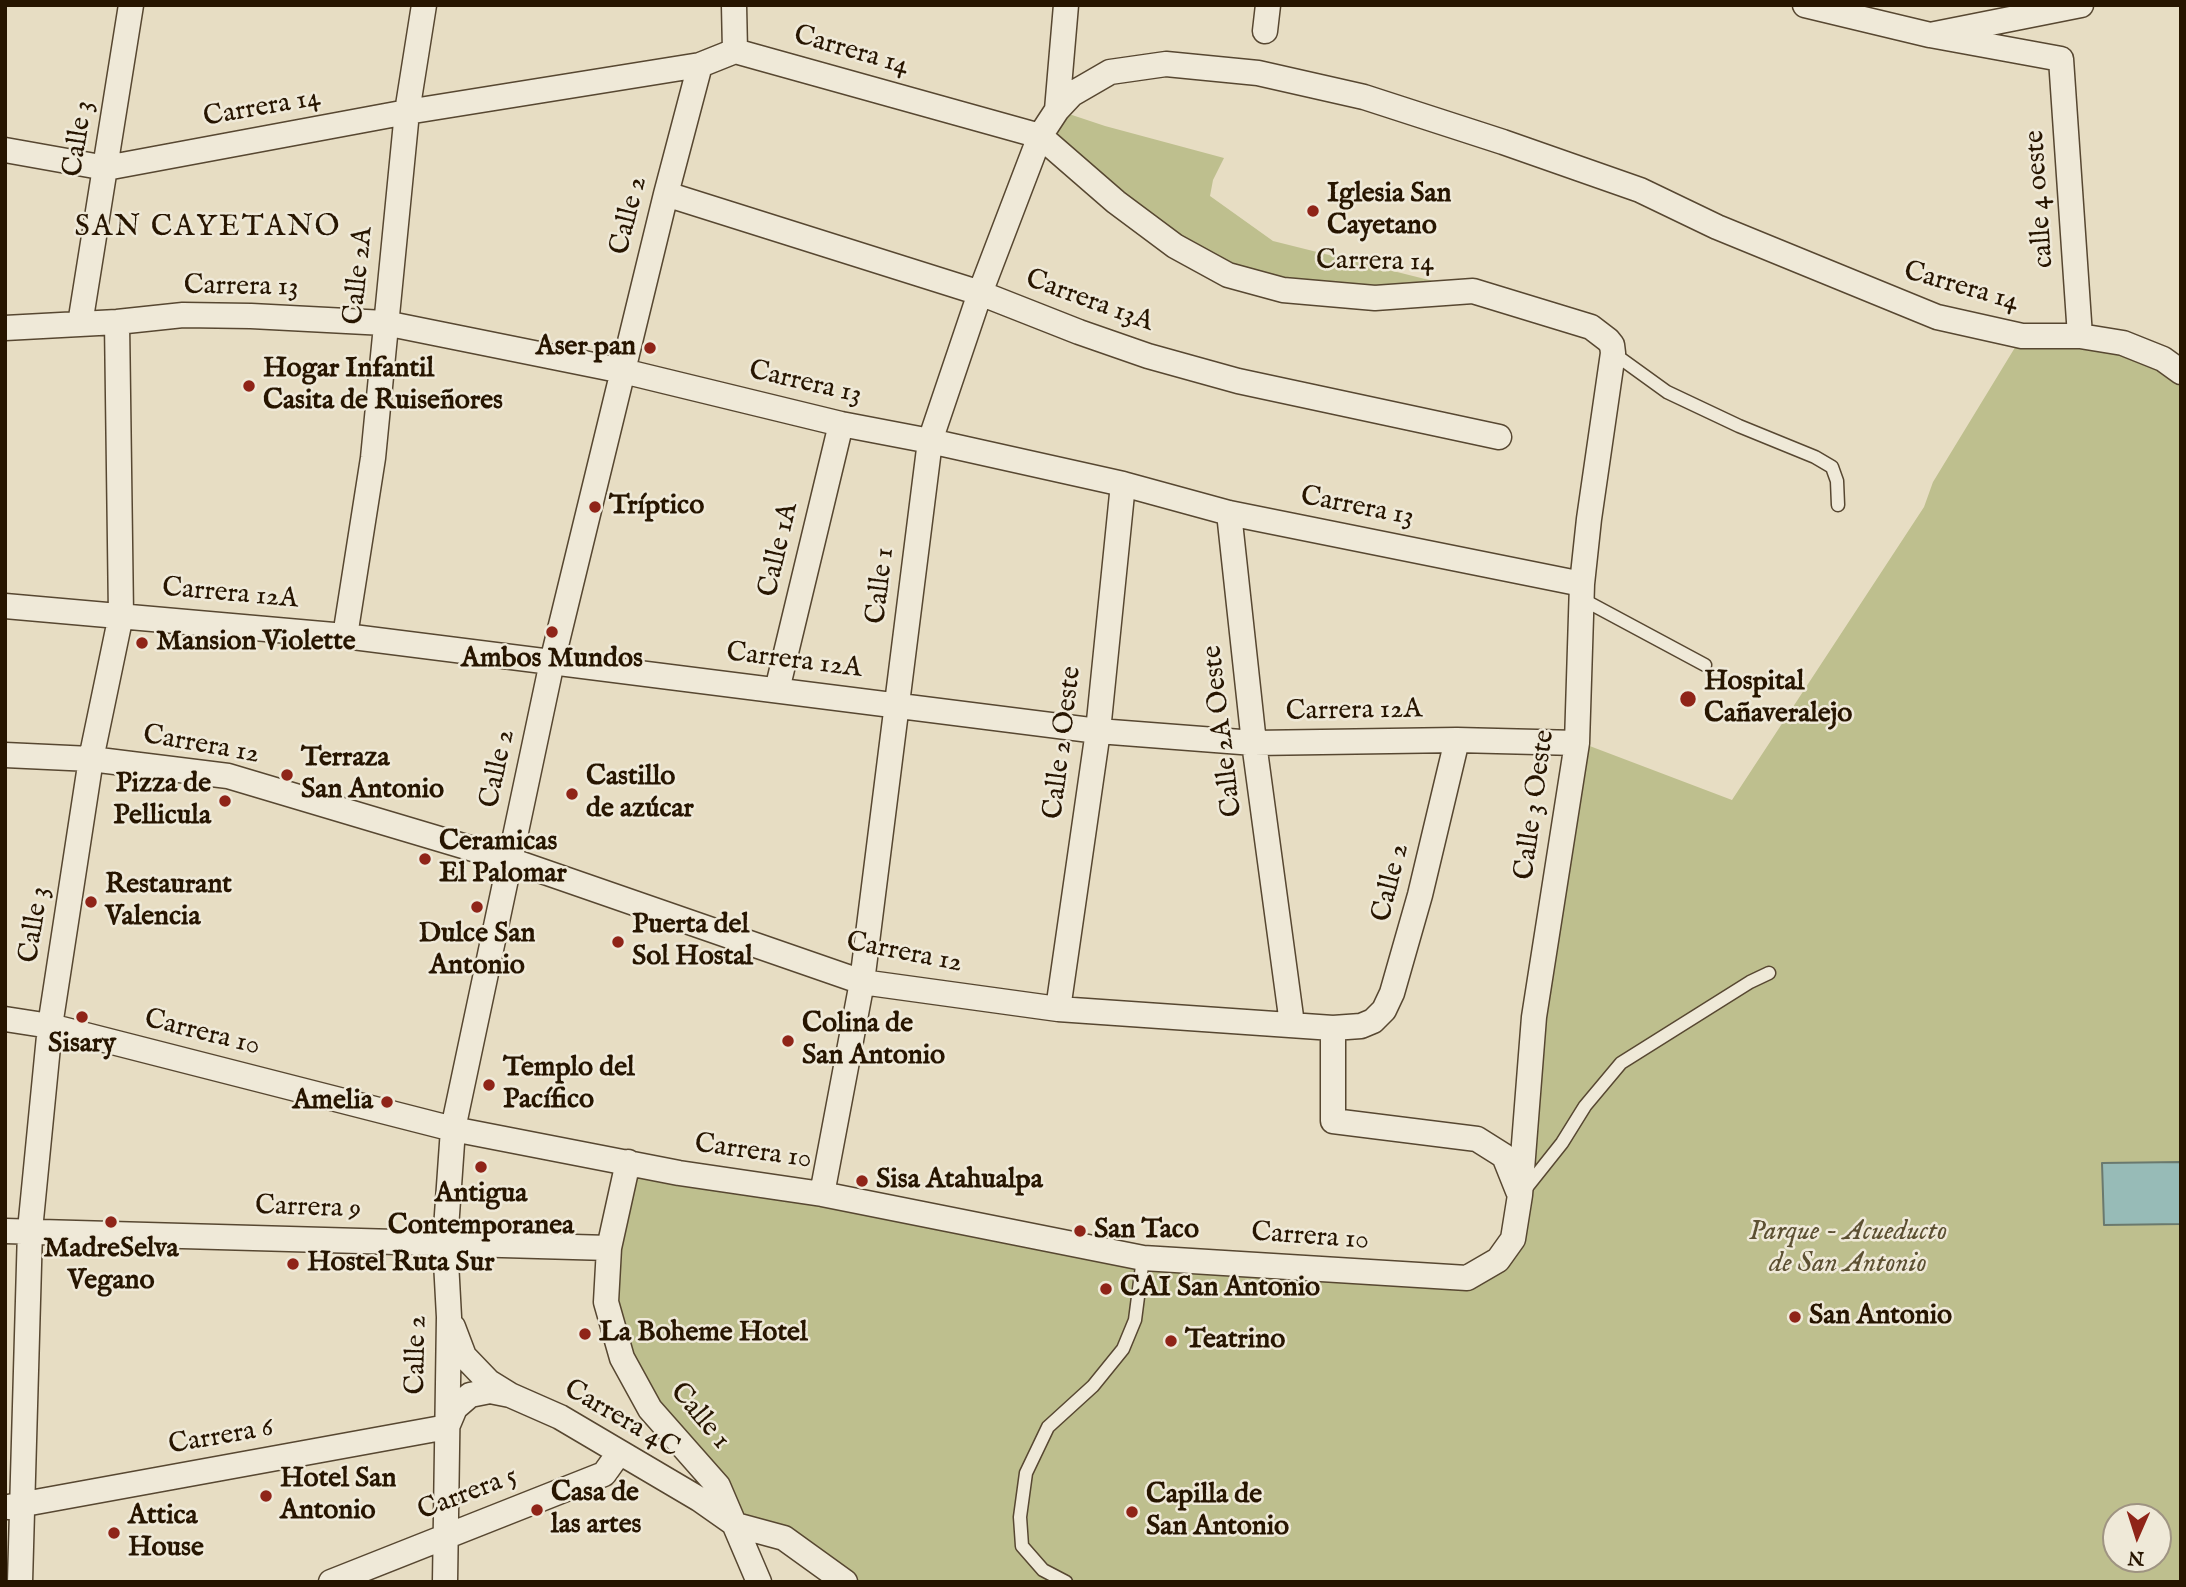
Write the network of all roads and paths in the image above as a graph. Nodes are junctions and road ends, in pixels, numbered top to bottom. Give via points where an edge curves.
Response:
1 (131, 5) edge
2 (424, 5) edge
3 (734, 5) edge
4 (1066, 5) edge
5 (1268, 5) edge
6 (1805, 5) edge
7 (2081, 5) edge
8 (1265, 31) dead end
9 (1930, 35) junction
10 (734, 51) junction
11 (700, 65) junction
12 (1057, 110) junction
13 (407, 112) junction
14 (1040, 136) junction
15 (5, 150) edge
16 (106, 168) junction
17 (666, 194) junction
18 (981, 293) junction
19 (117, 322) junction
20 (385, 323) junction
21 (80, 324) junction
22 (5, 328) edge
23 (2080, 336) junction
24 (1613, 353) junction
25 (624, 371) junction
26 (2181, 372) edge
27 (841, 424) junction
28 (1499, 437) dead end
29 (930, 441) junction
30 (1123, 484) junction
31 (1838, 505) dead end
32 (1229, 513) junction
33 (1582, 592) junction
34 (5, 606) edge
35 (121, 615) junction
36 (345, 636) junction
37 (552, 662) junction
38 (1705, 665) dead end
39 (777, 690) junction
40 (898, 704) junction
41 (1098, 731) junction
42 (1457, 740) junction
43 (1254, 743) junction
44 (1577, 743) junction
45 (5, 755) edge
46 (91, 759) junction
47 (510, 860) junction
48 (1769, 973) dead end
49 (862, 982) junction
50 (1058, 1009) junction
51 (5, 1019) edge
52 (1292, 1024) junction
53 (51, 1026) junction
54 (1361, 1026) joint
55 (1333, 1028) junction
56 (453, 1129) junction
57 (628, 1162) junction
58 (822, 1194) junction
59 (1520, 1195) junction
60 (18, 1231) edge
61 (445, 1243) junction
62 (609, 1248) junction
63 (1143, 1258) junction
64 (1498, 1260) joint
65 (449, 1317) junction
66 (510, 1395) junction
67 (447, 1427) junction
68 (619, 1453) junction
69 (13, 1506) edge
70 (736, 1525) junction
71 (447, 1535) junction
72 (20, 1582) edge
73 (331, 1582) edge
74 (445, 1582) edge
75 (759, 1582) edge
76 (845, 1582) edge
77 (1066, 1582) edge

1 - 16 street, Calle 3
2 - 13 street, Calle 2A
3 - 10 street
4 - 12 street, Calle 1
5 - 8 street
6 - 9 street
7 - 9 street
9 - 23 street, calle 4 oeste via 2062,58
10 - 11 street, Carrera 14
10 - 14 street, Carrera 14
11 - 13 street, Carrera 14
11 - 17 street, Calle 2
12 - 14 street, Calle 1
12 - 23 street, Carrera 14 via 1072,94 1110,72 1166,64 1258,73 1364,97 1640,190 1717,227 1937,317 2022,337
13 - 16 street, Carrera 14
13 - 20 street, Calle 2A
14 - 18 street, Calle 1
14 - 24 street, Carrera 14 via 1166,239 1228,275 1283,290 1376,298 1473,291 1591,327 1608,340
15 - 16 street, Carrera 14
16 - 21 street, Calle 3
17 - 18 street, Carrera 13A
17 - 25 street, Calle 2
18 - 28 street, Carrera 13A via 1136,352 1238,382
18 - 29 street, Calle 1
19 - 20 street, Carrera 13 via 183,315
19 - 21 street, Carrera 13
19 - 35 street, Calle 3
20 - 25 street, Carrera 13
20 - 36 street, Calle 2A via 373,458
21 - 22 street, Carrera 13
23 - 26 street, Carrera 14 via 2123,343 2164,359
24 - 31 lane via 1667,392 1832,467
24 - 33 street, Calle 3 Oeste
25 - 27 street, Carrera 13
25 - 37 street, Calle 2
27 - 29 street, Carrera 13
27 - 39 street, Calle 1A
29 - 30 street, Carrera 13
29 - 40 street, Calle 1
30 - 32 street, Carrera 13
30 - 41 street, Calle 2 Oeste
32 - 33 street, Carrera 13
32 - 43 street, Calle 2A Oeste
33 - 38 lane
33 - 44 street, Calle 3 Oeste
34 - 35 street, Carrera 12A
35 - 36 street, Carrera 12A
35 - 46 street, Calle 3
36 - 37 street, Carrera 12A
37 - 39 street, Carrera 12A
37 - 47 street, Calle 2
39 - 40 street, Carrera 12A
40 - 41 street, Carrera 12A
40 - 49 street, Calle 1
41 - 43 street, Carrera 12A
41 - 50 street, Calle 2 Oeste
42 - 43 street, Carrera 12A
42 - 44 street, Carrera 12A
42 - 54 street, Calle 2 via 1402,963 1384,1010
43 - 52 street, Calle 2A Oeste
44 - 59 street, Calle 3 Oeste via 1534,1017
45 - 46 street, Carrera 12
46 - 47 street, Carrera 12 via 228,776
46 - 53 street, Calle 3
47 - 49 street, Carrera 12
47 - 56 street, Calle 2
48 - 59 lane via 1621,1063
49 - 50 street, Carrera 12
49 - 58 street, Calle 1
50 - 52 street, Carrera 12
51 - 53 street, Carrera 10
52 - 55 street, Carrera 12
53 - 56 street, Carrera 10
53 - 60 street, Calle 3
54 - 55 street, Carrera 12
55 - 59 street via 1333,1121 1477,1139 1504,1156
56 - 57 street, Carrera 10
56 - 61 street, Calle 2
57 - 58 street, Carrera 10
57 - 62 street, Calle 1
58 - 63 street, Carrera 10
59 - 64 street, Calle 3 Oeste via 1513,1239
60 - 61 street, Carrera 9
60 - 69 street, Calle 3
61 - 62 street, Carrera 9
61 - 65 street, Calle 2
62 - 70 street, Calle 1 via 606,1302 622,1359 650,1409 718,1486
63 - 64 street, Carrera 10 via 1467,1278
63 - 77 lane via 1135,1320 1123,1349 1093,1386 1048,1427 1026,1473 1020,1517 1022,1545 1043,1570
65 - 66 street, Carrera 4C via 464,1356 489,1382
65 - 67 street, Calle 2
66 - 67 street, Carrera 4C via 490,1391 470,1395 454,1408
66 - 68 street, Carrera 4C via 560,1417
67 - 69 street, Carrera 6
67 - 71 street, Calle 2
68 - 70 street, Carrera 4C
68 - 71 street, Carrera 5 via 604,1474
69 - 72 street, Calle 3
70 - 75 street, Calle 1
70 - 76 street, Carrera 4C via 784,1538
71 - 73 street, Carrera 5
71 - 74 street, Calle 2

